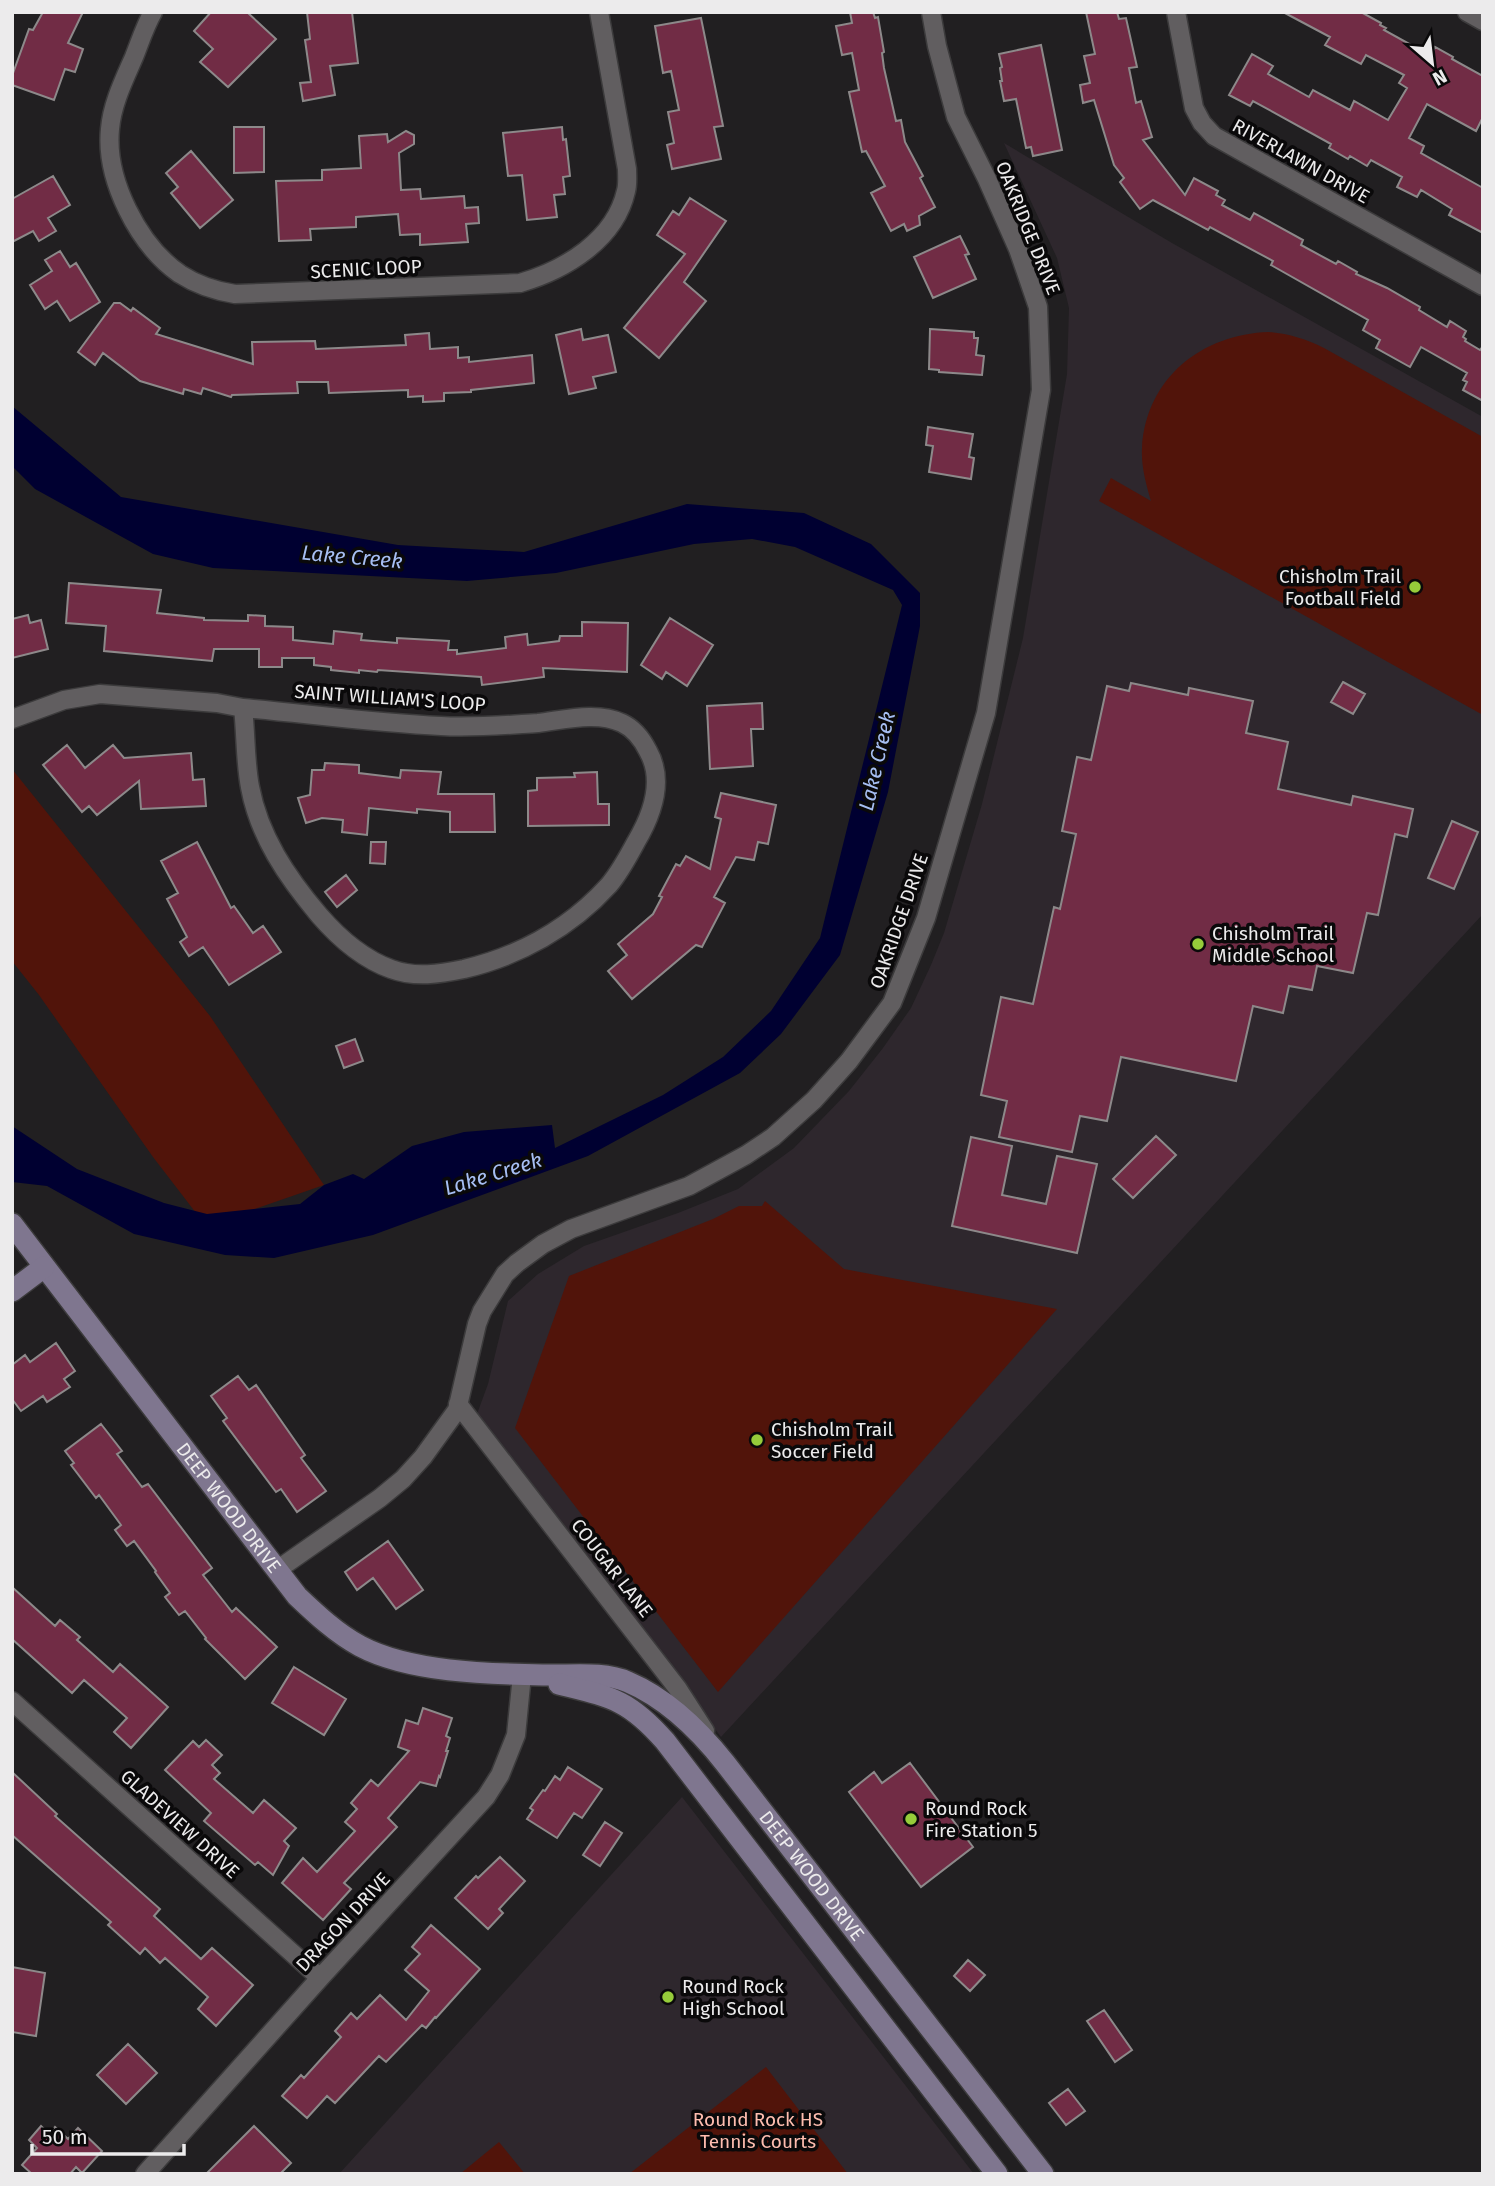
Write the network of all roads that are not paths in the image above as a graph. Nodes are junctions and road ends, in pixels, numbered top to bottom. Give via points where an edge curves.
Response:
1 (153, 12) edge
2 (599, 12) edge
3 (931, 12) edge
4 (1176, 12) edge
5 (1466, 12) edge
6 (1483, 21) edge
7 (1483, 286) edge
8 (243, 708) junction
9 (12, 719) edge
10 (12, 1224) edge
11 (44, 1267) junction
12 (12, 1291) edge
13 (458, 1404) junction
14 (277, 1570) junction
15 (522, 1675) junction
16 (12, 1701) edge
17 (725, 1763) junction
18 (320, 1978) junction
19 (145, 2174) edge
20 (997, 2174) edge
21 (1043, 2174) edge

1 - 2 street, SCENIC LOOP via 114,109 112,169 131,216 162,259 195,282 235,295 520,283 543,277 572,260 614,222 627,189
3 - 13 street, OAKRIDGE DRIVE via 956,117 1018,249 1038,307 1041,390 986,713 926,918 892,1003 849,1061 773,1137 689,1186 571,1229 505,1274 477,1324
4 - 7 street, RIVERLAWN DRIVE via 1194,108 1214,136
5 - 6 street
8 - 8 street, SAINT WILLIAM'S LOOP via 250,786 272,851 331,929 373,960 408,973 445,973 488,963 560,928 620,871 656,797 654,765 641,738 620,722 600,717 490,727 441,726
8 - 9 street, SAINT WILLIAM'S LOOP via 100,694 64,700
10 - 11 street, DEEP WOOD DRIVE
11 - 12 street
11 - 14 street, DEEP WOOD DRIVE
13 - 14 street, OAKRIDGE DRIVE via 424,1457 403,1479
13 - 17 street, COUGAR LANE via 678,1689
14 - 15 street, DEEP WOOD DRIVE via 320,1619 376,1654 427,1667
15 - 17 street, DEEP WOOD DRIVE via 598,1676 628,1682 684,1717
15 - 18 street, DRAGON DRIVE via 516,1735 486,1797
15 - 20 street, DEEP WOOD DRIVE via 605,1696 646,1719
16 - 18 street, GLADEVIEW DRIVE
17 - 21 street, DEEP WOOD DRIVE
18 - 19 street, DRAGON DRIVE

